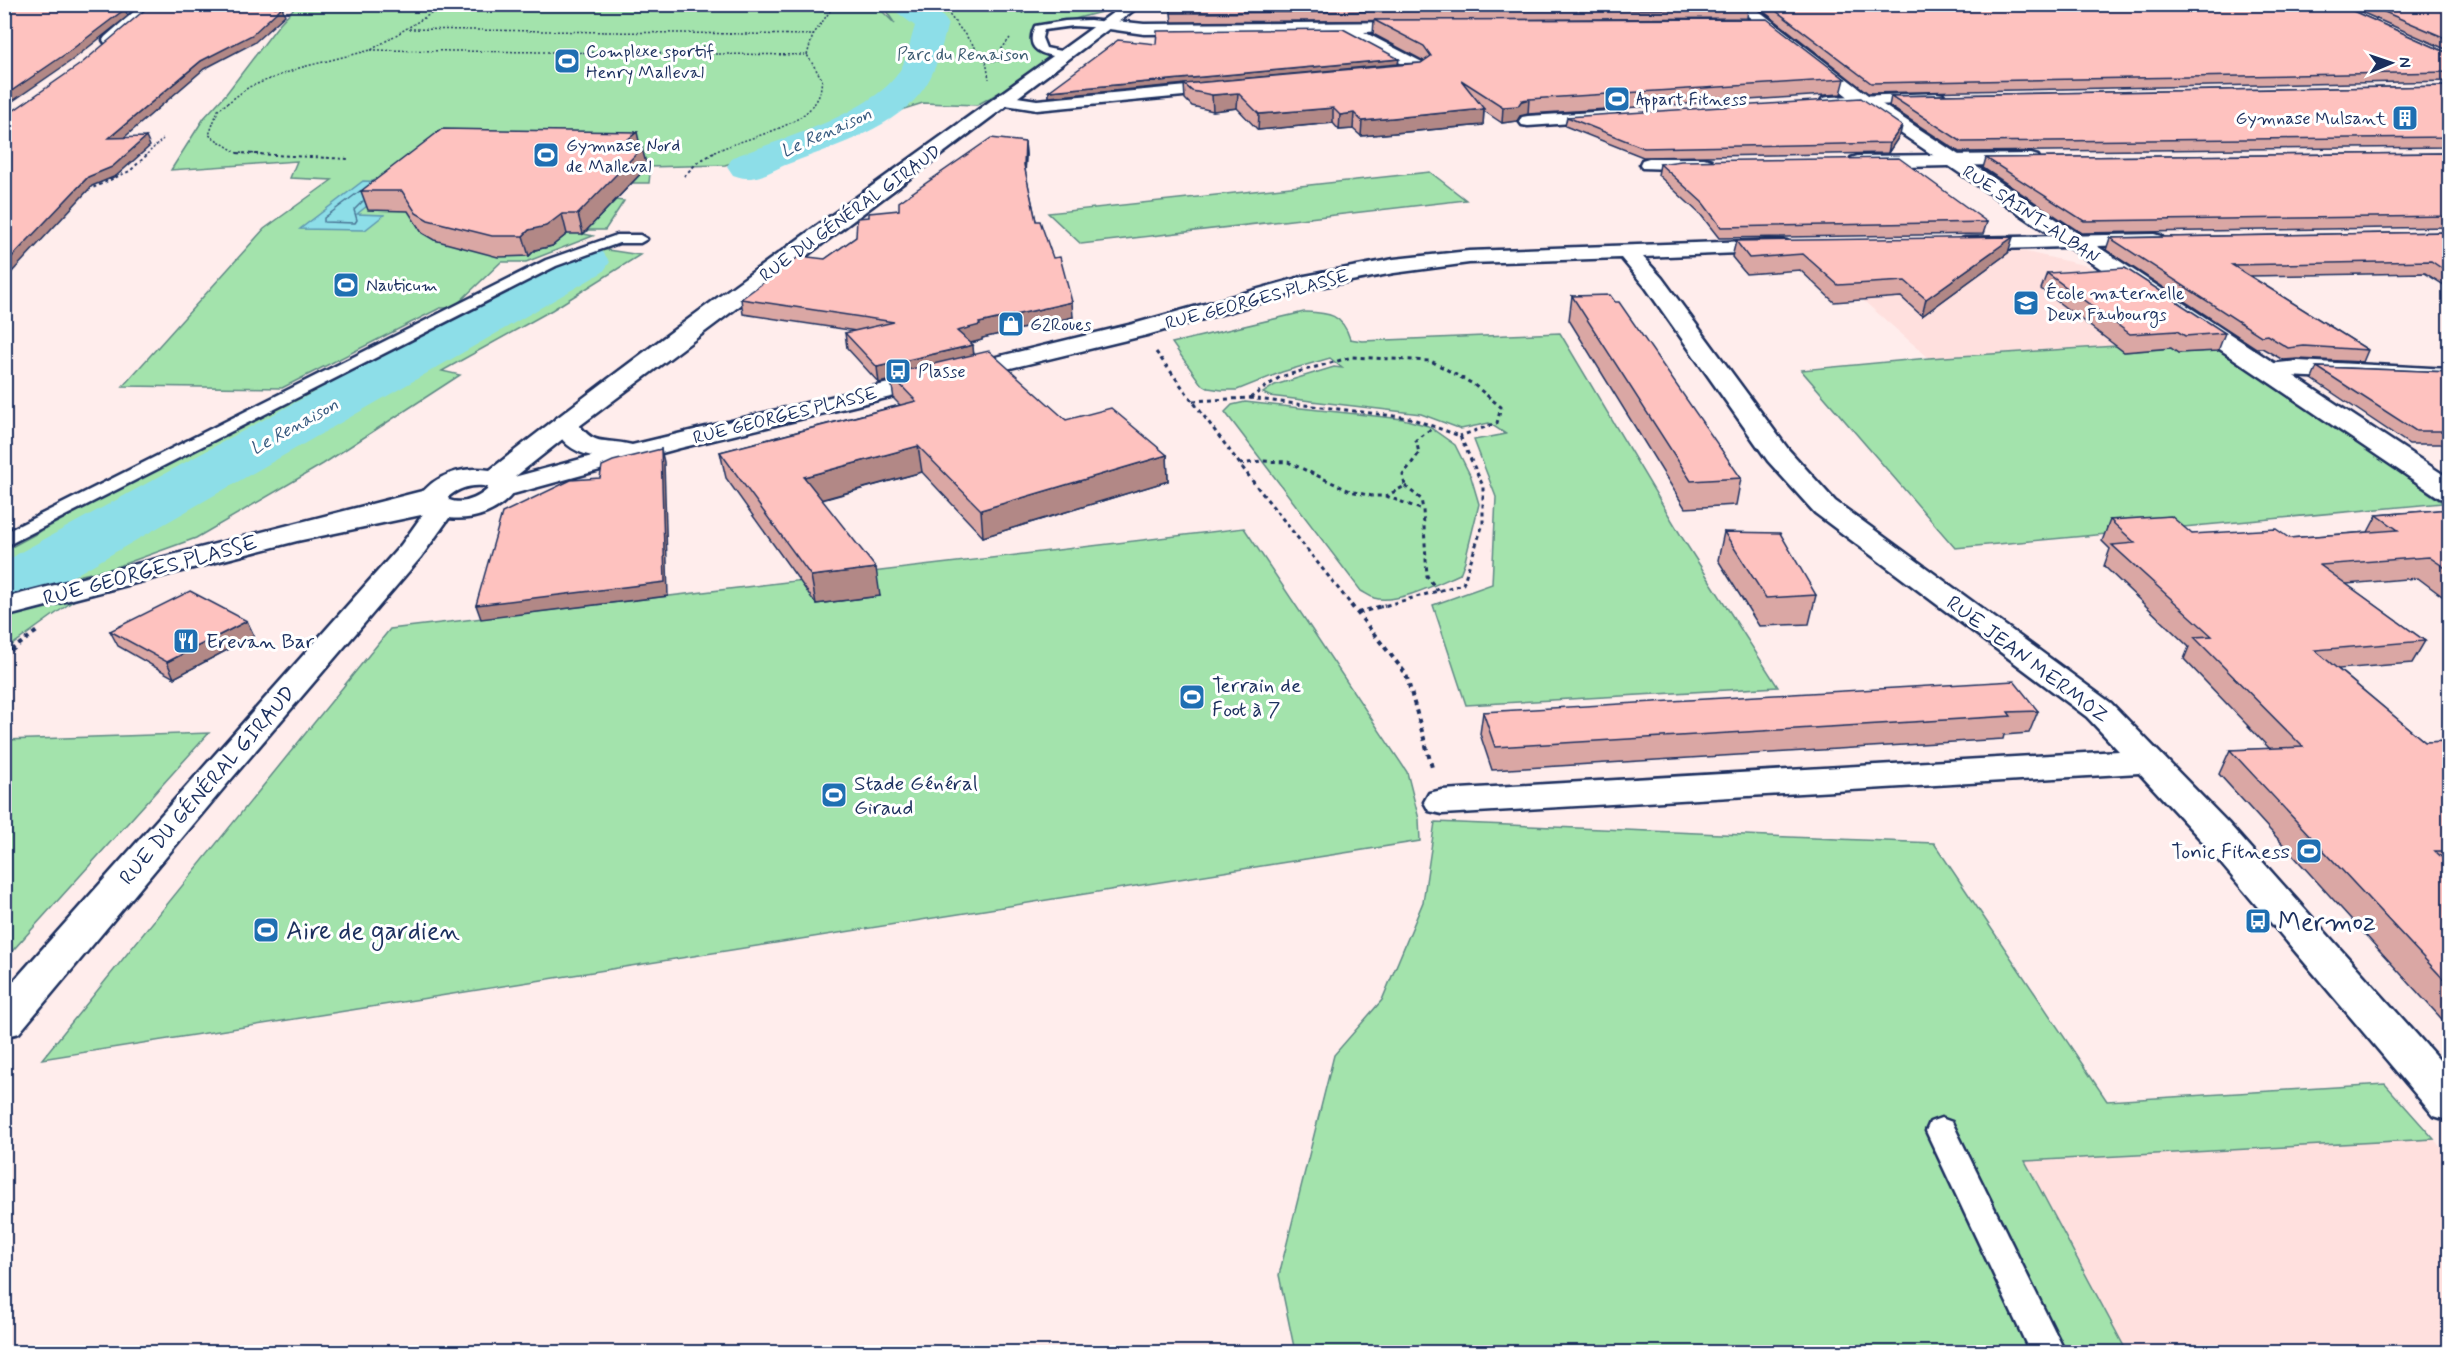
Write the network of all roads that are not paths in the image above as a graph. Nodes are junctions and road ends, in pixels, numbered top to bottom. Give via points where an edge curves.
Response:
1 (142, 4) edge
2 (1136, 4) edge
3 (1143, 4) edge
4 (1206, 4) edge
5 (1740, 4) edge
6 (1107, 25) junction
7 (1765, 25) junction
8 (1738, 26) edge
9 (1343, 27) junction
10 (1427, 27) edge
11 (96, 52) edge
12 (1066, 55) junction
13 (1374, 74) edge
14 (1246, 86) edge
15 (1949, 98) edge
16 (1862, 99) junction
17 (1005, 100) junction
18 (1814, 103) edge
19 (1623, 115) edge
20 (1528, 121) edge
21 (2049, 160) edge
22 (1951, 161) junction
23 (1837, 162) edge
24 (1649, 164) edge
25 (1720, 164) edge
26 (640, 239) dead end
27 (2175, 240) edge
28 (2074, 242) junction
29 (1946, 244) edge
30 (1795, 246) edge
31 (1626, 251) junction
32 (2268, 370) junction
33 (2450, 376) edge
34 (565, 424) junction
35 (634, 452) junction
36 (492, 482) junction
37 (2450, 492) edge
38 (444, 504) junction
39 (4, 541) edge
40 (4, 608) edge
41 (2150, 761) junction
42 (1442, 802) road end
43 (4, 1021) edge
44 (2450, 1103) edge
45 (1941, 1131) dead end
46 (2049, 1353) edge

1 - 11 street via 145,10 139,17
2 - 6 street, RUE DU GÉNÉRAL GIRAUD
3 - 4 lane
5 - 7 street, RUE SAINT-ALBAN
6 - 9 street via 1144,29
6 - 12 street, RUE DU GÉNÉRAL GIRAUD
6 - 12 lane via 1079,22 1039,28 1037,38 1042,51
7 - 8 street
7 - 16 street, RUE SAINT-ALBAN
9 - 10 street
9 - 13 street via 1420,70
12 - 17 street, RUE DU GÉNÉRAL GIRAUD
14 - 17 street via 1037,105
15 - 16 street
16 - 18 street
16 - 22 street, RUE SAINT-ALBAN
17 - 34 street, RUE DU GÉNÉRAL GIRAUD
19 - 20 street
21 - 22 street
22 - 23 street
22 - 28 street, RUE SAINT-ALBAN
24 - 25 street
26 - 39 lane via 617,239 551,263
27 - 28 street
28 - 29 street
28 - 32 street, RUE SAINT-ALBAN
30 - 31 street, RUE GEORGES PLASSE
31 - 35 street, RUE GEORGES PLASSE via 1469,256 1305,283 1139,330
31 - 41 street, RUE JEAN MERMOZ via 1654,283 1778,455 1825,507 2099,710
32 - 33 street
32 - 37 street, RUE SAINT-ALBAN
34 - 35 street, RUE GEORGES PLASSE via 572,439 588,448
34 - 36 street, RUE DU GÉNÉRAL GIRAUD
35 - 36 street, RUE GEORGES PLASSE
36 - 38 street via 443,487
38 - 40 street, RUE GEORGES PLASSE via 295,532
38 - 43 street, RUE DU GÉNÉRAL GIRAUD via 411,551
41 - 42 street
41 - 44 street, RUE JEAN MERMOZ
45 - 46 lane

